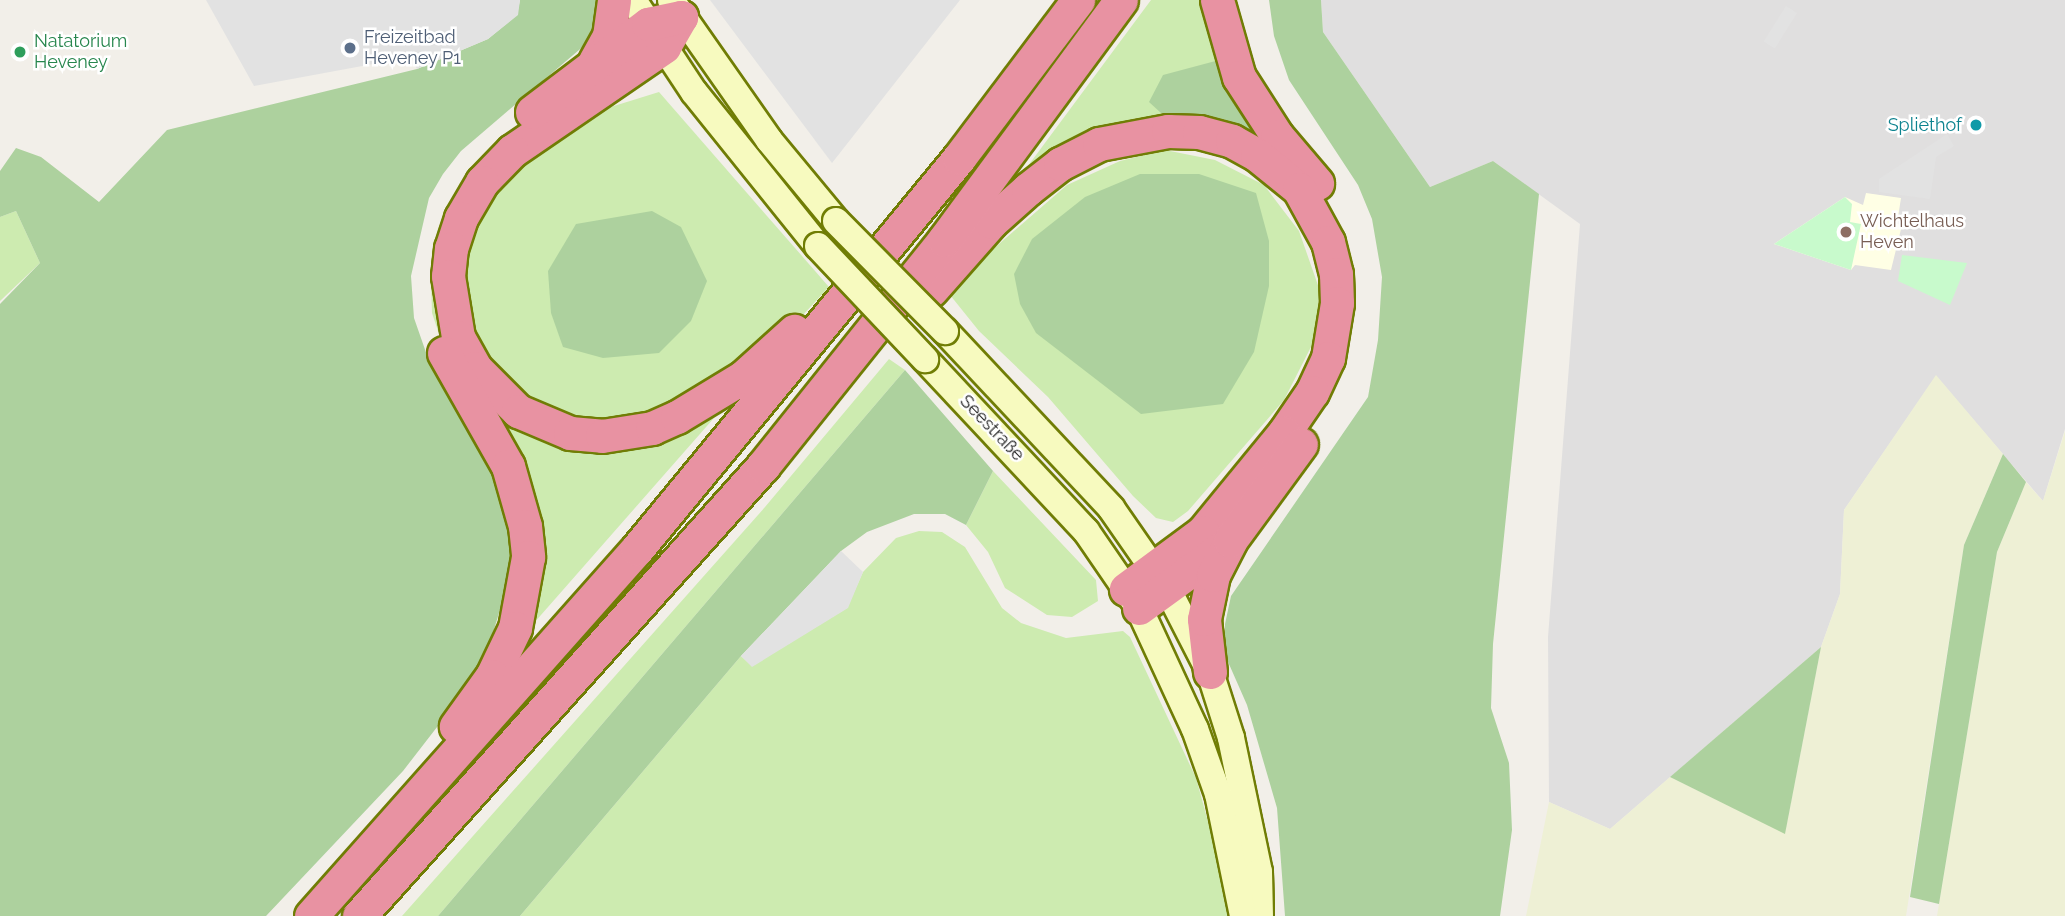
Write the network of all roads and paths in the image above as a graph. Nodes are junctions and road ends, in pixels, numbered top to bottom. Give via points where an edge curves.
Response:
1 (614, 0) edge
2 (1078, 0) edge
3 (1121, 0) edge
4 (1217, 0) edge
5 (676, 9) edge
6 (648, 24) edge
7 (595, 61) junction
8 (958, 158) junction
9 (763, 466) junction
10 (1230, 541) junction
11 (1162, 580) junction
12 (1133, 598) junction
13 (1210, 672) junction
14 (346, 877) junction
15 (311, 916) edge
16 (359, 916) edge
17 (1243, 916) edge
18 (1260, 916) edge

1 - 7 highway via 609,36
2 - 8 highway
3 - 9 highway via 944,240
4 - 10 highway via 1229,52 1244,86 1277,136 1331,201 1351,248 1358,292 1350,359 1339,387
5 - 6 highway
5 - 11 main road, Seestraße, bridge via 769,140 836,221 1056,445 1111,508
6 - 7 highway
6 - 8 highway via 482,183 455,238 447,276 457,337 497,393 540,422 570,433 628,433 664,423 712,397 779,346
6 - 12 main road, Seestraße, bridge via 746,161 818,246 1077,521
7 - 14 highway via 475,160 458,182 436,228 428,279 430,314 450,366 517,489 528,557 524,589 515,628 492,676 456,726 370,826
8 - 14 highway via 637,549
9 - 11 highway via 816,420 991,222 1060,164 1099,144 1130,135 1199,132 1249,150 1299,189 1328,242 1336,274 1335,328 1312,392 1284,433
9 - 16 highway
10 - 11 highway
10 - 13 highway via 1207,594 1204,620
11 - 12 highway
11 - 13 main road, Seestraße
12 - 17 main road, Seestraße via 1195,729 1218,794
13 - 18 main road, Seestraße via 1244,787 1259,872
14 - 15 highway

